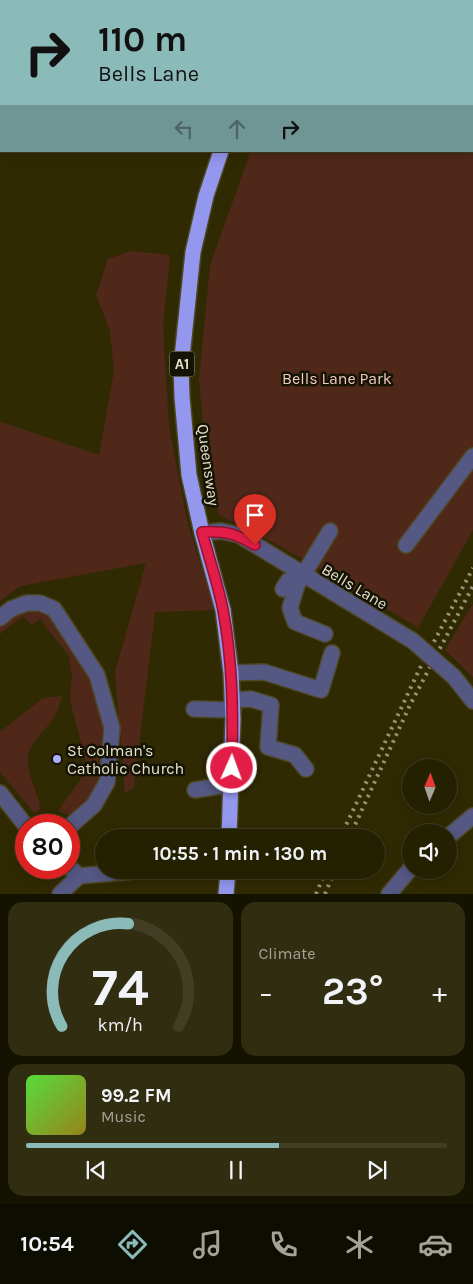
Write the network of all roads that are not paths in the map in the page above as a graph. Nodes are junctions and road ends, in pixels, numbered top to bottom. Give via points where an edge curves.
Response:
1 (222, 154) edge
2 (473, 456) edge
3 (330, 531) dead end
4 (202, 532) junction
5 (406, 546) dead end
6 (303, 574) junction
7 (283, 589) dead end
8 (0, 618) edge
9 (325, 634) dead end
10 (332, 653) dead end
11 (232, 673) junction
12 (473, 701) edge
13 (233, 705) junction
14 (194, 710) dead end
15 (306, 769) dead end
16 (231, 784) junction
17 (195, 790) dead end
18 (0, 793) edge
19 (17, 814) edge
20 (473, 816) edge
21 (80, 817) edge
22 (229, 829) edge
23 (457, 829) edge
24 (80, 872) edge
25 (95, 872) edge
26 (70, 879) edge
27 (227, 879) edge
28 (402, 879) edge
29 (60, 894) edge
30 (226, 894) edge
31 (389, 894) edge

1 - 4 highway, Queensway / A1 via 206,196 193,252 182,367 190,475
2 - 5 street
3 - 6 street
4 - 6 street, Bells Lane via 222,531 239,535
4 - 11 highway, Queensway / A1 via 223,610
6 - 7 street via 288,580
6 - 9 street via 290,608 295,622
6 - 12 street, Bells Lane, bridge via 413,641 454,676
8 - 21 street via 11,609 27,603 54,608 97,675 112,728 107,782 94,805
10 - 11 street via 321,690 264,672
11 - 13 highway, Queensway / A1
13 - 14 street
13 - 15 street via 251,699 271,705 268,747 295,755
13 - 16 highway, Queensway / A1
16 - 17 street
16 - 22 highway, Queensway / A1
18 - 19 street
20 - 23 street
24 - 25 street
26 - 29 street
27 - 30 highway
28 - 31 street

